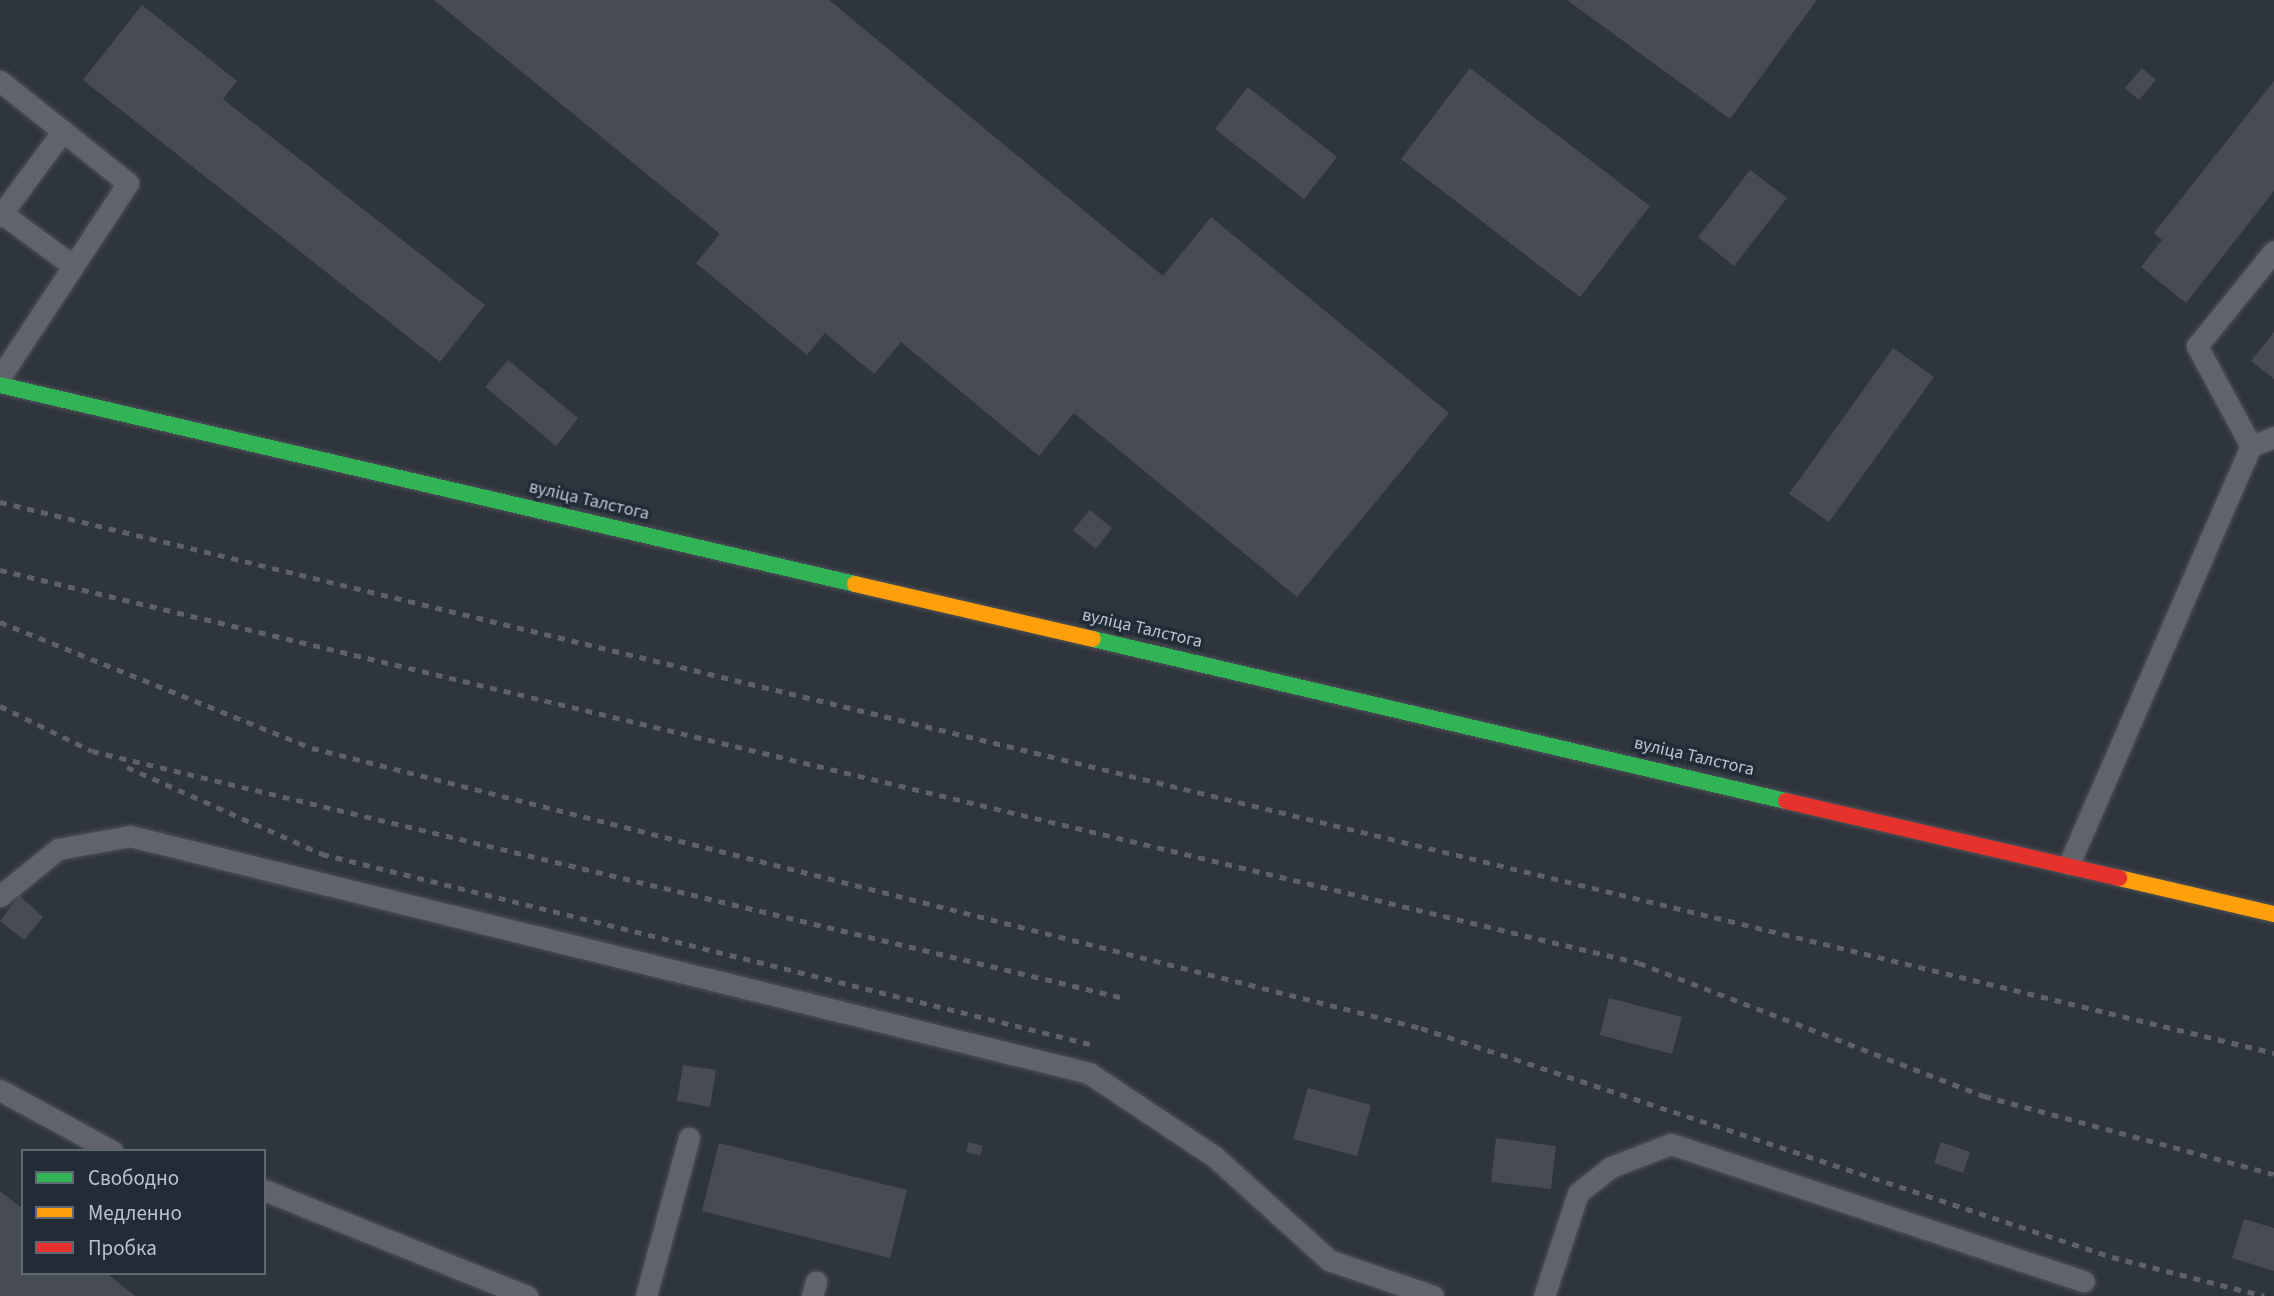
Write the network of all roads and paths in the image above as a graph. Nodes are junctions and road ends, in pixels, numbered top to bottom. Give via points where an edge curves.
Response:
1 (0, 81) edge
2 (63, 131) junction
3 (1, 214) edge
4 (2274, 251) edge
5 (72, 265) junction
6 (0, 377) edge
7 (0, 385) edge
8 (2274, 437) edge
9 (2251, 446) junction
10 (2069, 863) junction
11 (0, 896) edge
12 (2274, 914) edge
13 (0, 1090) edge
14 (689, 1138) dead end
15 (108, 1149) edge
16 (266, 1191) edge
17 (2084, 1281) dead end
18 (527, 1296) edge
19 (646, 1296) edge
20 (1433, 1296) edge
21 (1544, 1296) edge

1 - 2 lane
2 - 3 lane
2 - 5 lane via 128,183
3 - 5 lane
4 - 9 lane via 2197,345
5 - 6 lane
7 - 10 main road, вуліца Талстога
8 - 9 lane
9 - 10 lane
10 - 12 main road, вуліца Талстога
11 - 20 lane via 58,849 130,835 1089,1073 1215,1157 1329,1260
13 - 15 lane
14 - 19 lane
16 - 18 lane
17 - 21 lane via 1671,1144 1611,1167 1578,1193

